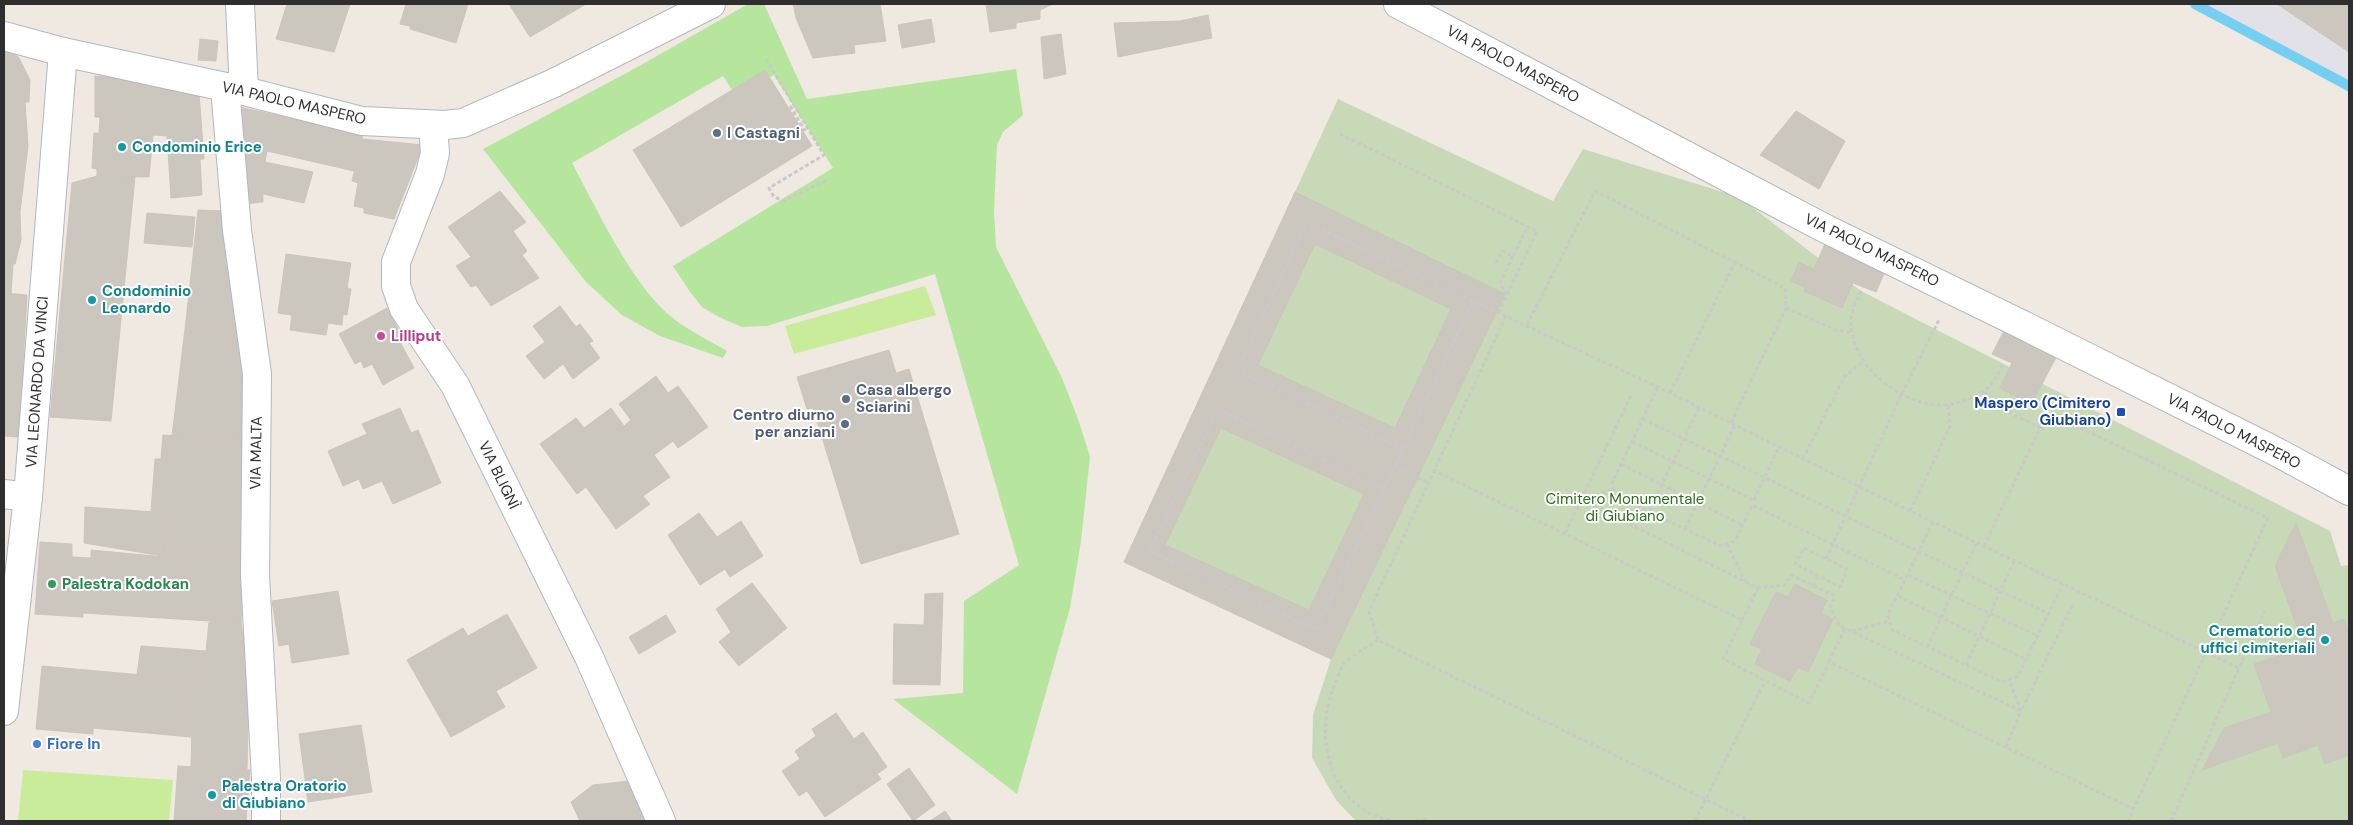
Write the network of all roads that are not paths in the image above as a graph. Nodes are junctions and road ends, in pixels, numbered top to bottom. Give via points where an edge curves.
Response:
1 (240, 4) edge
2 (711, 4) edge
3 (1398, 4) edge
4 (4, 36) edge
5 (62, 52) junction
6 (234, 89) junction
7 (433, 125) junction
8 (2349, 491) edge
9 (16, 496) edge
10 (4, 711) edge
11 (266, 821) edge
12 (661, 821) edge

1 - 6 street, VIA MALTA
2 - 7 street, VIA PAOLO MASPERO via 545,87 463,123
3 - 8 street, VIA PAOLO MASPERO via 1828,230 1954,290
4 - 5 street, VIA PAOLO MASPERO
5 - 6 street, VIA PAOLO MASPERO
5 - 9 street, VIA LEONARDO DA VINCI
6 - 7 street, VIA PAOLO MASPERO via 362,121
6 - 11 street, VIA MALTA via 237,230 257,374 255,575
7 - 12 street, VIA BLIGNÌ via 435,153 396,262 396,286 404,309 455,385 589,657
9 - 10 street, VIA LEONARDO DA VINCI

